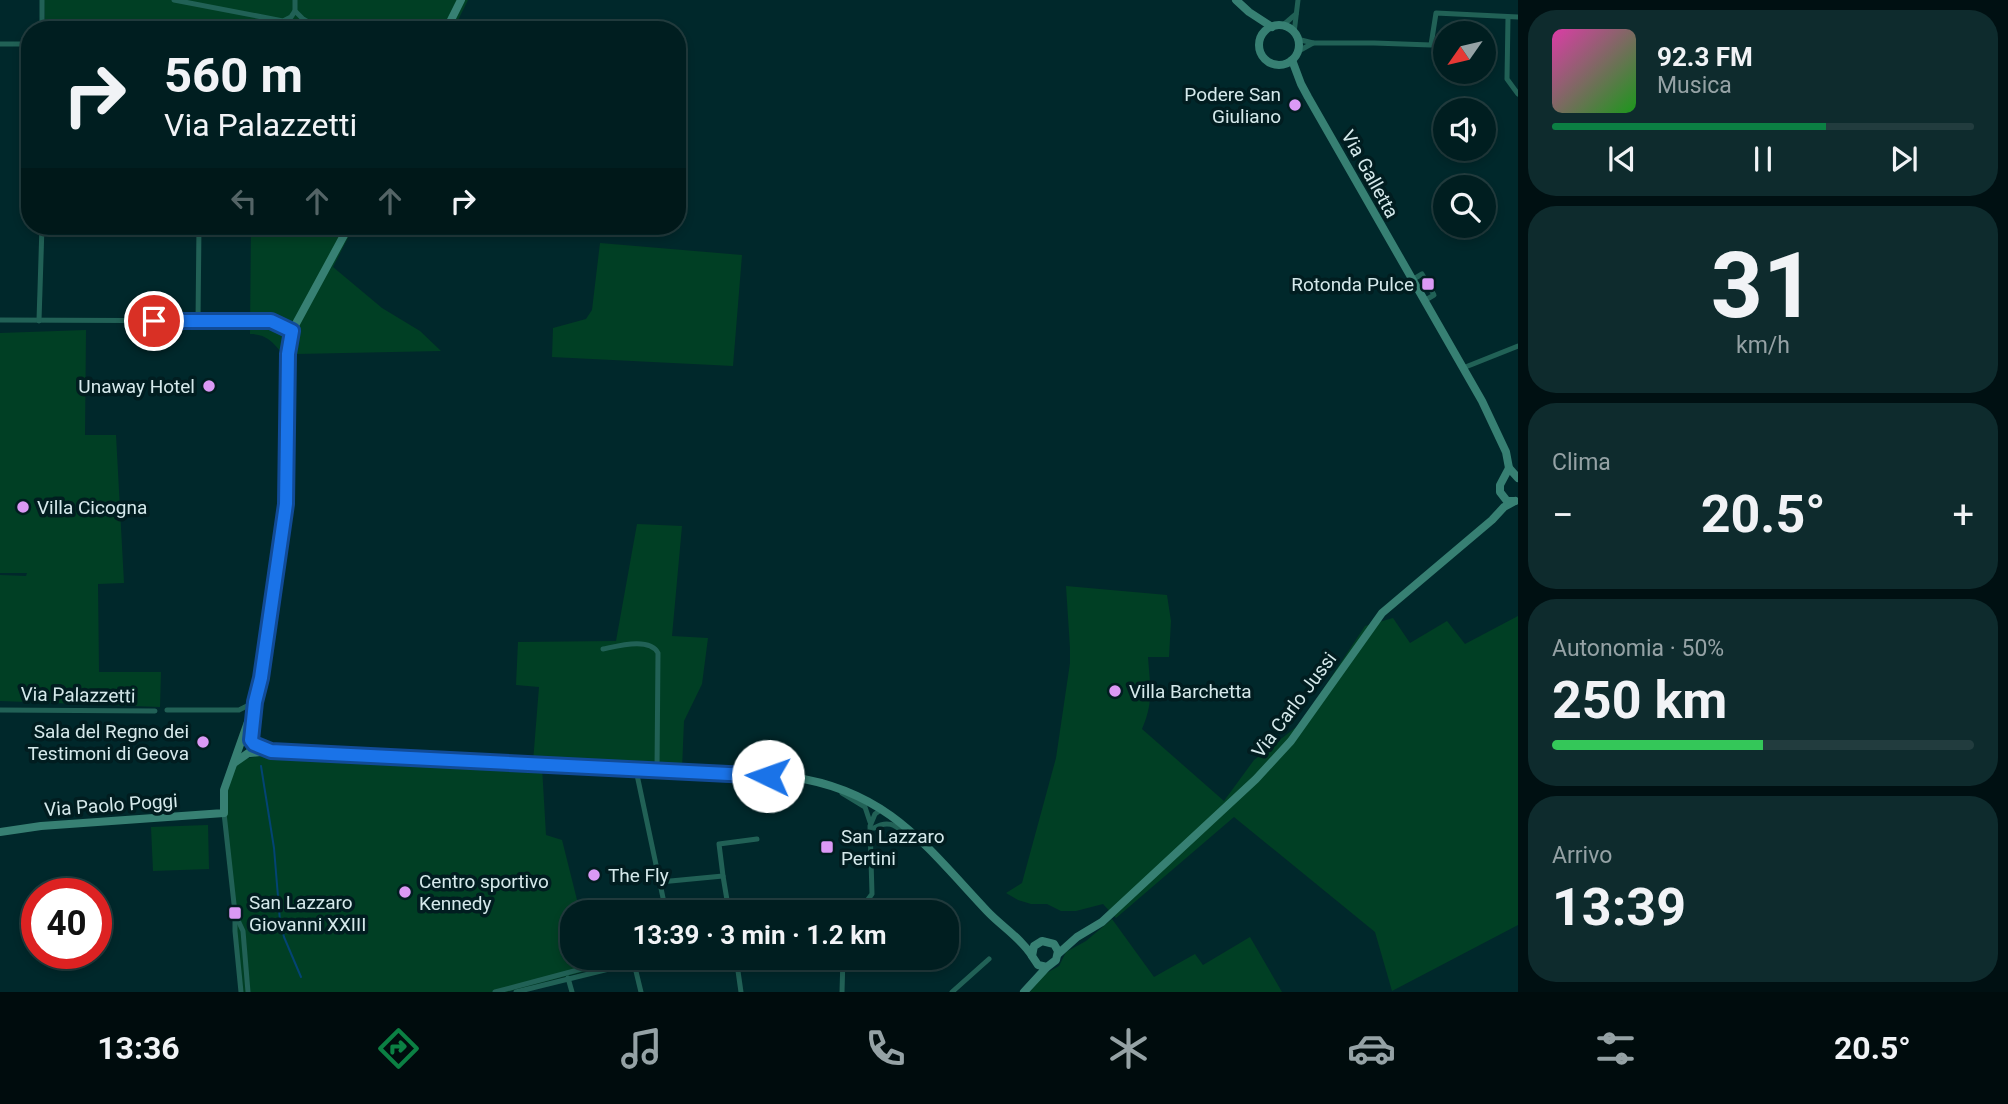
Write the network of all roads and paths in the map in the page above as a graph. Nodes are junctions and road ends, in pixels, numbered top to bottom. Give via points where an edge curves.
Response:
1 (42, 0) edge
2 (174, 0) edge
3 (295, 0) edge
4 (461, 0) edge
5 (1236, 0) edge
6 (1298, 0) edge
7 (295, 11) junction
8 (1249, 12) junction
9 (1296, 14) junction
10 (1508, 17) junction
11 (1518, 17) edge
12 (42, 21) edge
13 (306, 21) edge
14 (450, 21) edge
15 (1282, 26) junction
16 (1272, 27) junction
17 (1262, 35) junction
18 (1296, 36) junction
19 (1313, 43) junction
20 (0, 44) edge
21 (21, 44) edge
22 (1295, 56) junction
23 (1279, 65) junction
24 (1301, 84) junction
25 (1518, 94) edge
26 (41, 235) edge
27 (199, 235) edge
28 (344, 235) edge
29 (0, 320) edge
30 (39, 321) junction
31 (198, 321) junction
32 (292, 331) junction
33 (1518, 346) edge
34 (1463, 368) junction
35 (1509, 468) junction
36 (1518, 479) edge
37 (1504, 480) junction
38 (1501, 496) junction
39 (1517, 500) edge
40 (1498, 514) junction
41 (603, 649) dead end
42 (255, 702) junction
43 (0, 710) edge
44 (167, 710) dead end
45 (239, 710) junction
46 (155, 711) dead end
47 (249, 719) junction
48 (240, 743) junction
49 (250, 748) junction
50 (231, 765) junction
51 (636, 770) junction
52 (657, 771) junction
53 (835, 786) junction
54 (882, 809) junction
55 (224, 813) junction
56 (872, 825) junction
57 (0, 832) edge
58 (757, 839) dead end
59 (922, 842) junction
60 (723, 876) junction
61 (660, 882) junction
62 (664, 900) edge
63 (727, 900) edge
64 (869, 900) edge
65 (235, 913) junction
66 (1003, 928) junction
67 (1077, 937) junction
68 (1047, 942) junction
69 (1058, 954) junction
70 (1032, 958) junction
71 (989, 959) dead end
72 (1047, 967) junction
73 (585, 970) edge
74 (636, 970) edge
75 (738, 970) edge
76 (843, 970) edge
77 (567, 976) junction
78 (1027, 989) edge
79 (241, 992) edge
80 (248, 992) edge
81 (495, 992) edge
82 (516, 992) edge
83 (572, 992) edge
84 (641, 992) edge
85 (741, 992) edge
86 (842, 992) edge
87 (952, 992) edge

1 - 12 street
2 - 7 street via 283,21
3 - 7 street
4 - 14 street
5 - 8 street
6 - 9 street
7 - 13 street
8 - 16 street
8 - 17 street
9 - 15 street
9 - 18 street
10 - 11 street
10 - 19 street via 1436,13 1431,45
10 - 25 street via 1507,79
15 - 16 street
15 - 18 street
16 - 17 street
17 - 23 street via 1262,55
18 - 19 street
18 - 22 street
19 - 22 street
20 - 21 street
22 - 23 street
22 - 24 street, Via Galletta
23 - 24 street, Via Galletta
24 - 34 street, Via Galletta
26 - 30 street
27 - 31 street
28 - 32 street
29 - 30 street
30 - 31 street
31 - 32 street via 271,321
32 - 42 street via 286,504
33 - 34 street
34 - 35 street, Via Galletta via 1496,430
35 - 36 street, Via Galletta
35 - 37 street
36 - 37 street
37 - 38 street
38 - 39 street, Via Carlo Jussi
38 - 40 street
39 - 40 street, Via Carlo Jussi
40 - 67 street, Via Carlo Jussi via 1382,613 1291,741 1256,779 1102,922
41 - 52 street via 648,644 658,653
42 - 45 street
42 - 47 street
42 - 49 street
43 - 46 street, Via Palazzetti
44 - 45 street
45 - 47 street
47 - 48 street
48 - 49 street via 246,738
48 - 49 street via 241,752
48 - 50 street
49 - 50 street
49 - 51 street
50 - 55 street
51 - 52 street
51 - 61 street
52 - 53 street via 792,777
53 - 54 street
53 - 56 street via 865,807
54 - 56 street
54 - 59 street
55 - 57 street, Via Paolo Poggi
55 - 65 street
56 - 59 street via 891,824
56 - 64 street
58 - 60 street via 719,844
59 - 66 street
60 - 61 street
60 - 63 street
61 - 62 street
65 - 79 street
65 - 80 street via 243,931
66 - 68 street via 1025,939
66 - 70 street
67 - 68 street, Via Carlo Jussi
67 - 69 street, Via Carlo Jussi
68 - 69 street
68 - 70 street via 1034,946
69 - 72 street
70 - 72 street
70 - 78 street
71 - 87 street
72 - 78 street
73 - 77 street
74 - 84 street
75 - 85 street
76 - 86 street
77 - 81 street
77 - 82 street
77 - 83 street

